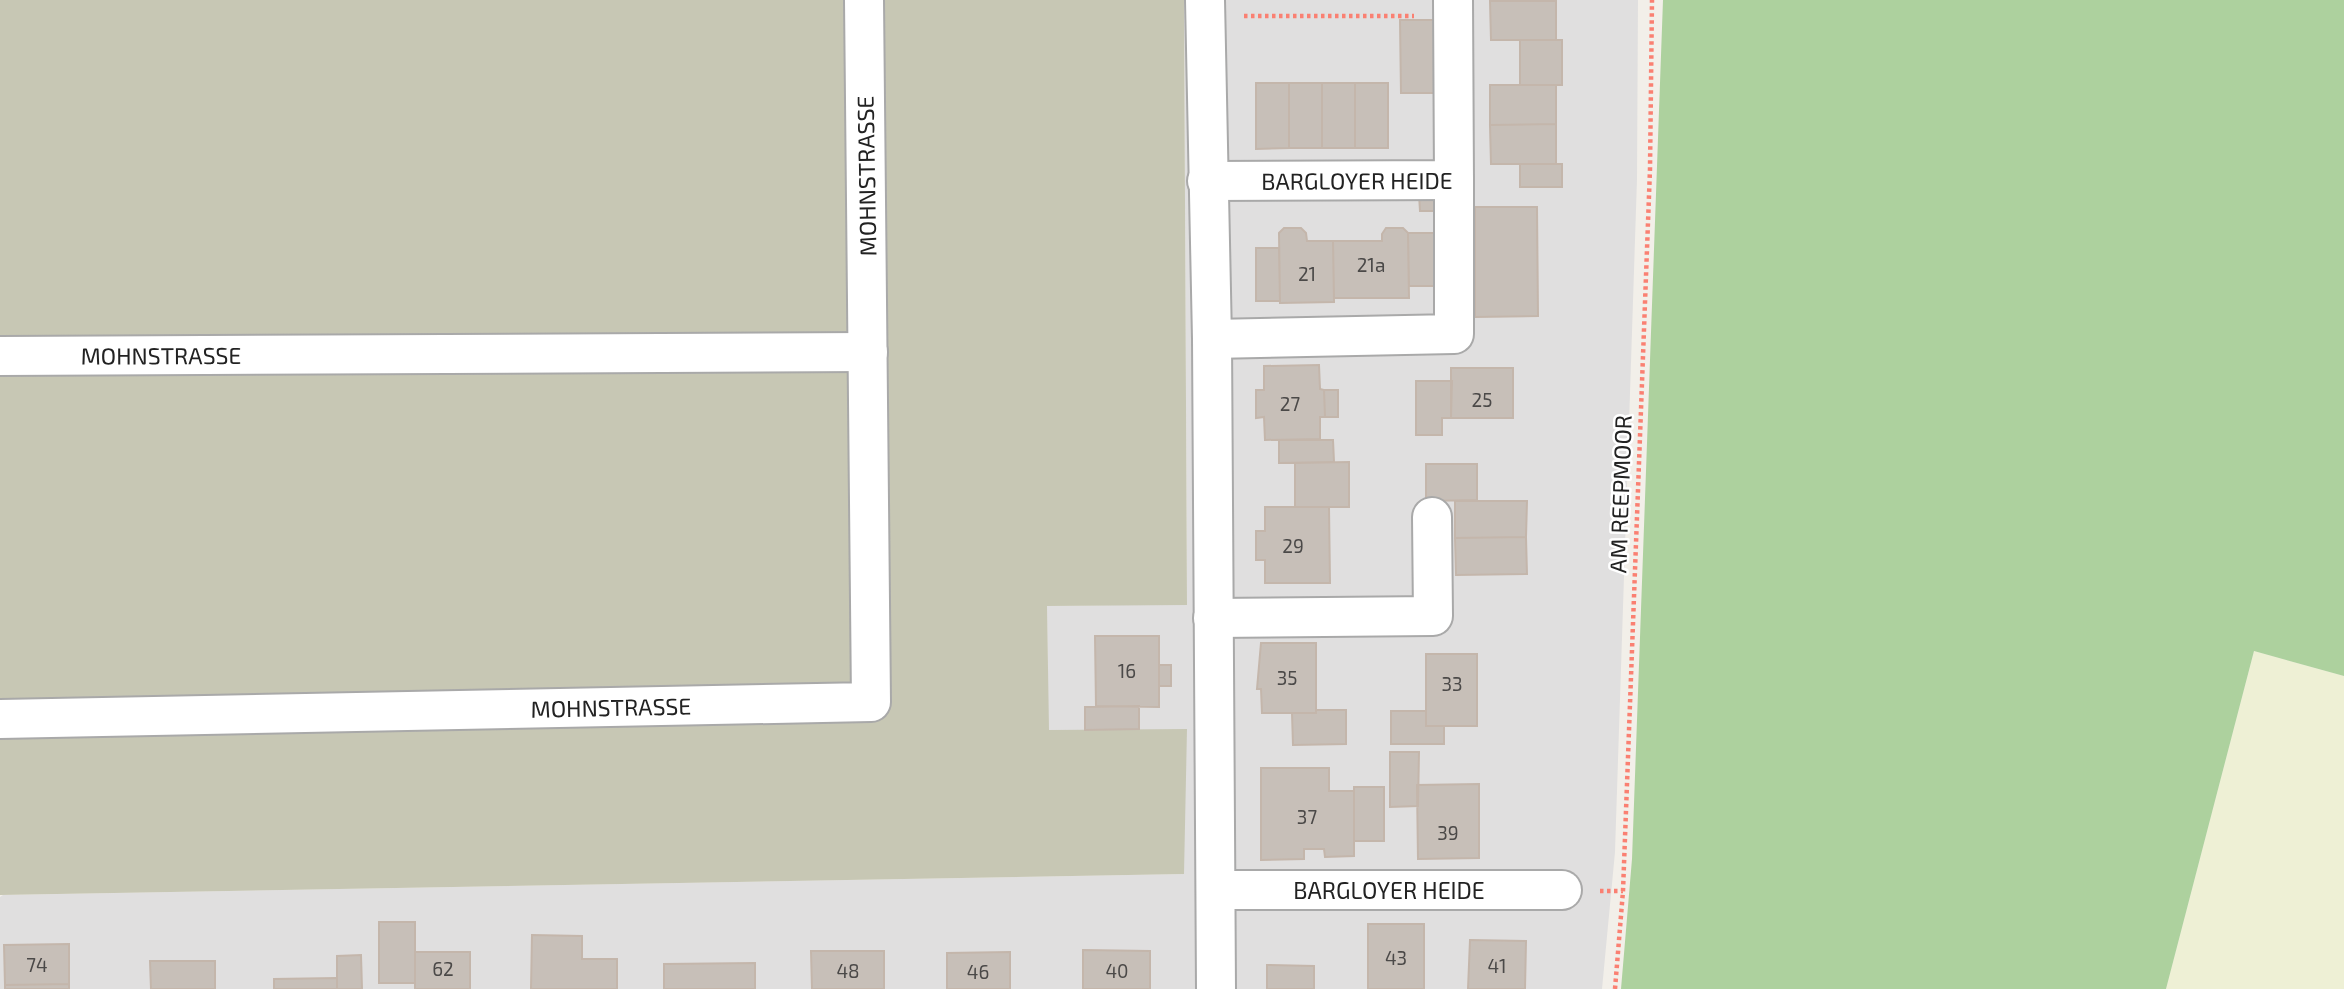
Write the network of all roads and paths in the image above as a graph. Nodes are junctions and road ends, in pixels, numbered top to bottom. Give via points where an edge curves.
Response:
1 (864, 0) edge
2 (1652, 0) edge
3 (1205, 8) edge
4 (1453, 8) edge
5 (1454, 180) junction
6 (1207, 181) junction
7 (1212, 339) junction
8 (868, 352) junction
9 (0, 356) edge
10 (1432, 517) dead end
11 (1213, 618) junction
12 (0, 719) edge
13 (1216, 890) junction
14 (1562, 890) dead end
15 (1216, 989) edge
16 (1615, 989) edge

1 - 8 street, MOHNSTRASSE
2 - 16 path, AM REEPMOOR via 1647,252 1623,891
3 - 4 path
3 - 6 street
4 - 5 street, BARGLOYER HEIDE
5 - 6 street, BARGLOYER HEIDE
5 - 7 street via 1454,334
6 - 7 street
7 - 11 street
8 - 9 street, MOHNSTRASSE
8 - 12 street, MOHNSTRASSE via 871,702
10 - 11 street via 1433,616
11 - 13 street
13 - 14 street, BARGLOYER HEIDE
13 - 15 street

